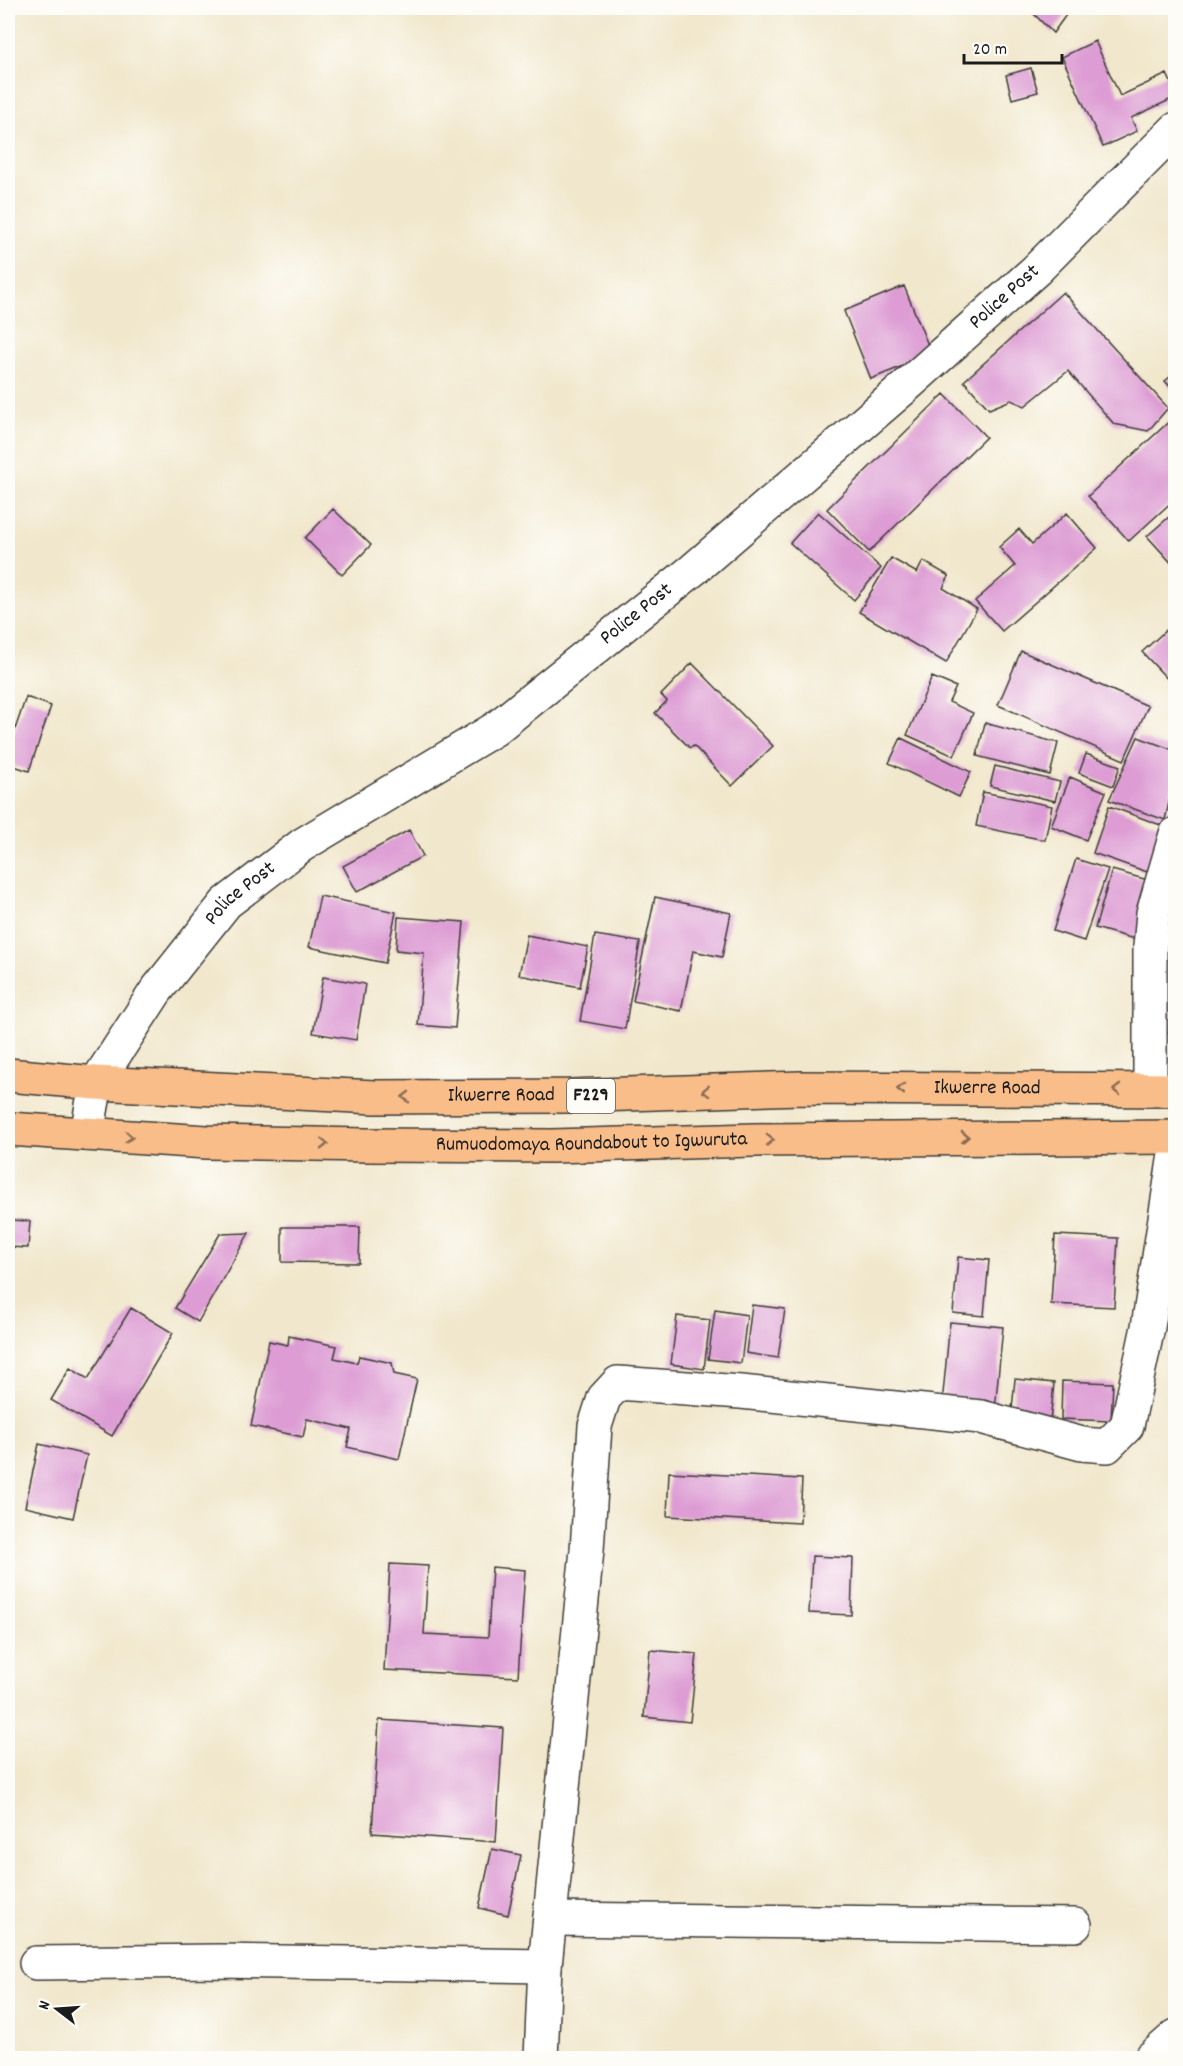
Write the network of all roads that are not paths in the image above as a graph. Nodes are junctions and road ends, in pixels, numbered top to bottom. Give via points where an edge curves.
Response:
1 (1172, 143) edge
2 (1176, 834) edge
3 (8, 1075) edge
4 (96, 1083) junction
5 (1163, 1090) edge
6 (8, 1129) edge
7 (87, 1134) junction
8 (1176, 1137) edge
9 (1176, 1148) edge
10 (551, 1919) junction
11 (1075, 1925) dead end
12 (36, 1963) dead end
13 (545, 1966) junction
14 (541, 2058) edge

1 - 4 street, Police Post via 904,388 685,576 495,729 302,845 226,903 156,991
2 - 5 street via 1153,913 1150,947
3 - 4 main road, Ikwerre Road / F229
5 -> 4 main road, Ikwerre Road / F229 via 800,1088 570,1096 375,1097
4 - 7 street
6 - 7 main road, Rumuodomaya Roundabout to Igwuruta / F229
7 -> 8 main road, Rumuodomaya Roundabout to Igwuruta / F229 via 207,1142 553,1146 753,1140
9 - 10 street via 1148,1327 1127,1426 1107,1446 1082,1444 981,1417 741,1392 618,1383 604,1398 596,1426
10 - 11 street
10 - 13 street
12 - 13 street via 219,1961
13 - 14 street

